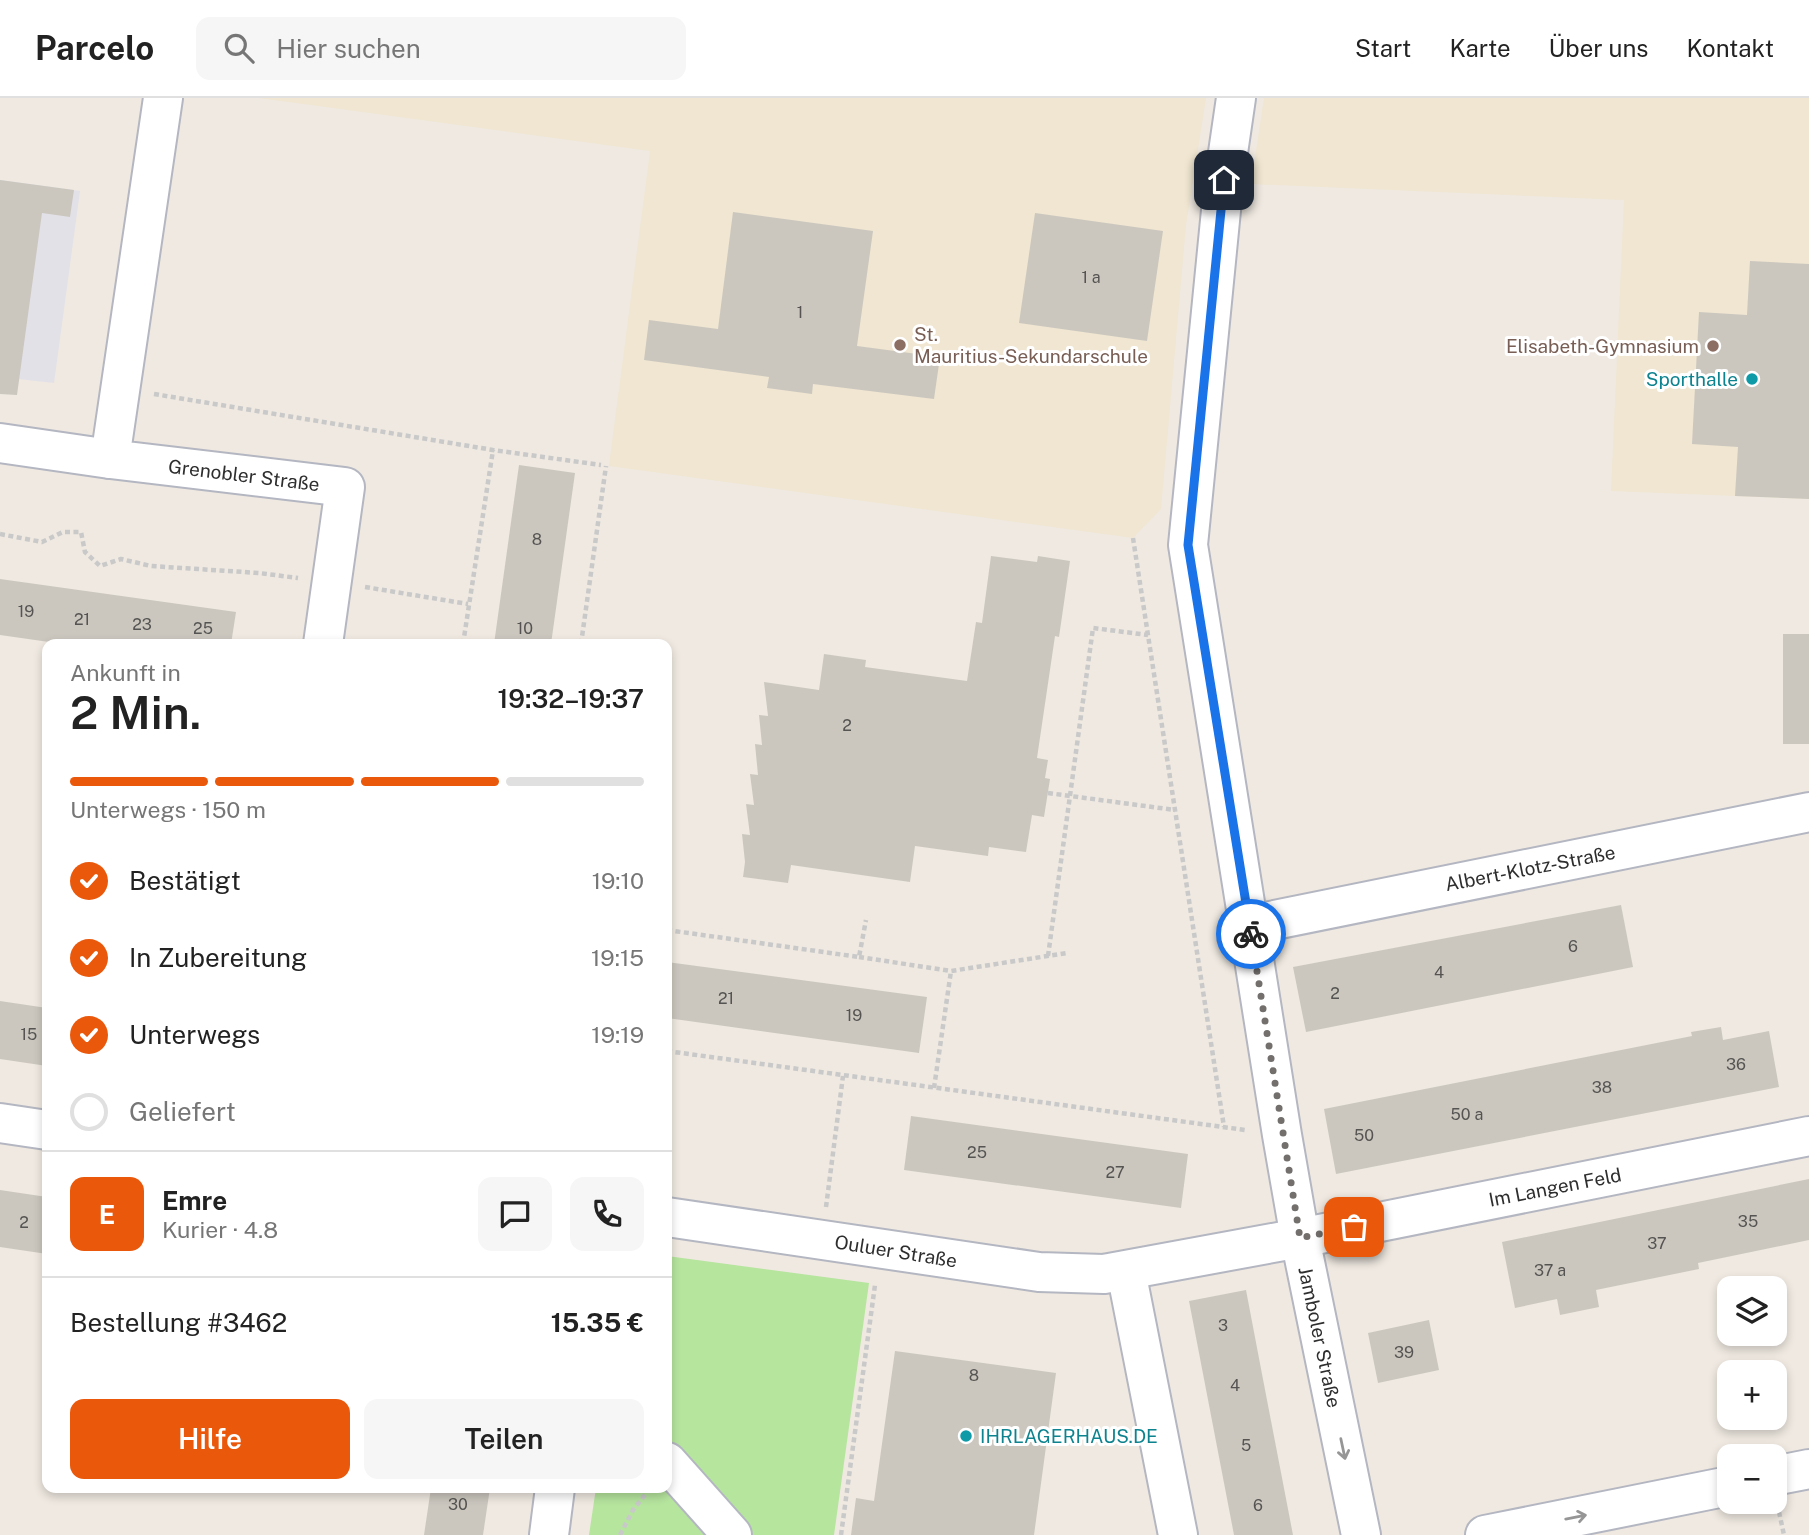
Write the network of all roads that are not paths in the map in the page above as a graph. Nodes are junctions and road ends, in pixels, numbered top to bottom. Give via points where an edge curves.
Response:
1 (163, 98) edge
2 (1236, 98) edge
3 (0, 443) edge
4 (110, 459) junction
5 (324, 639) edge
6 (1809, 812) edge
7 (1250, 925) junction
8 (0, 1123) edge
9 (42, 1129) edge
10 (1809, 1136) edge
11 (672, 1218) edge
12 (1300, 1238) junction
13 (1126, 1271) junction
14 (672, 1468) edge
15 (1809, 1469) edge
16 (1787, 1473) edge
17 (1717, 1488) edge
18 (554, 1493) edge
19 (549, 1535) edge
20 (732, 1535) edge
21 (1178, 1535) edge
22 (1361, 1535) edge
23 (1485, 1535) edge

1 - 4 street
2 - 7 street, Jamboler Straße via 1188,545
3 - 4 street, Grenobler Straße
4 - 5 street, Grenobler Straße via 345,487
6 - 7 street, Albert-Klotz-Straße
7 - 12 street, Jamboler Straße
8 - 9 street
10 - 12 street, Im Langen Feld
11 - 13 street, Ouluer Straße via 1039,1272
12 - 13 street, Ouluer Straße
12 -> 22 street, Jamboler Straße
13 - 21 street
14 - 20 street
15 - 16 street
23 -> 17 street
18 - 19 street

